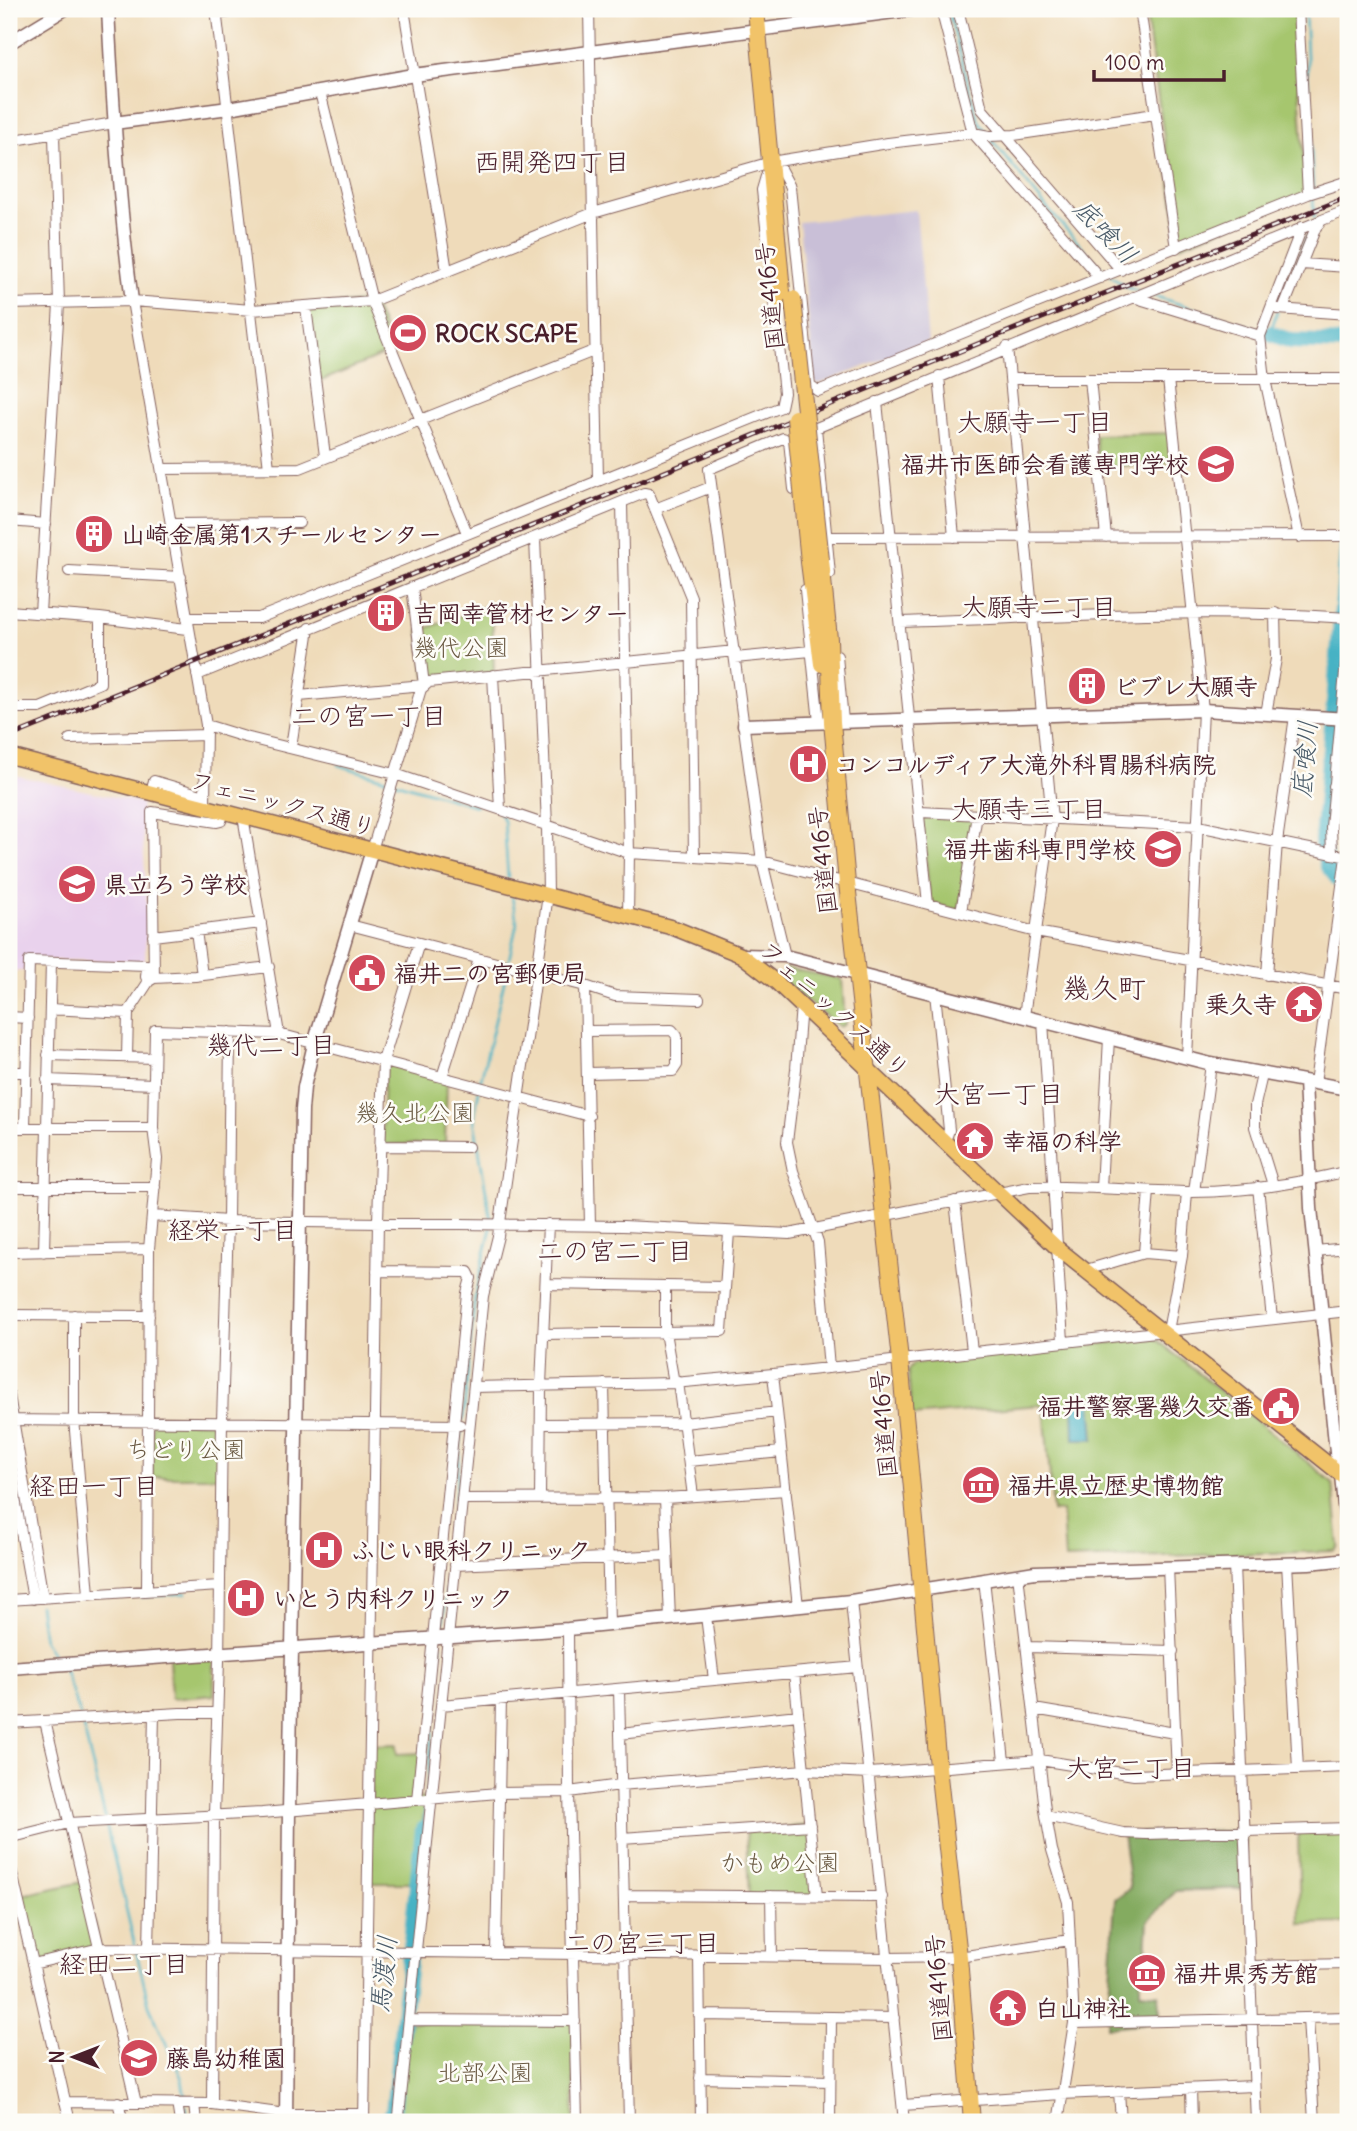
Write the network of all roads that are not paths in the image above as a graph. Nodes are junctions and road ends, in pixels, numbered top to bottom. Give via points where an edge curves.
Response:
1 (9, 9) edge
2 (65, 9) edge
3 (108, 9) edge
4 (251, 9) edge
5 (404, 9) edge
6 (589, 9) edge
7 (756, 9) edge
8 (917, 9) edge
9 (941, 9) edge
10 (957, 9) edge
11 (1140, 9) edge
12 (1298, 9) edge
13 (216, 12) edge
14 (9, 19) edge
15 (758, 31) junction
16 (9, 43) edge
17 (589, 52) junction
18 (414, 75) junction
19 (320, 92) junction
20 (229, 108) junction
21 (1155, 114) junction
22 (114, 123) junction
23 (973, 133) junction
24 (54, 135) junction
25 (1003, 135) junction
26 (9, 141) edge
27 (774, 161) junction
28 (1348, 181) edge
29 (1308, 194) junction
30 (1348, 210) edge
31 (593, 213) junction
32 (1322, 220) junction
33 (1302, 228) junction
34 (1176, 248) junction
35 (1301, 264) junction
36 (1348, 267) edge
37 (1121, 270) junction
38 (447, 271) junction
39 (1100, 278) junction
40 (1133, 297) junction
41 (132, 301) junction
42 (372, 301) junction
43 (9, 304) edge
44 (59, 304) junction
45 (306, 307) junction
46 (1270, 308) junction
47 (1283, 309) junction
48 (252, 310) junction
49 (1348, 314) edge
50 (1260, 336) junction
51 (1007, 347) junction
52 (596, 349) junction
53 (939, 376) junction
54 (1010, 379) junction
55 (1090, 379) junction
56 (1168, 379) junction
57 (1265, 379) junction
58 (1348, 379) edge
59 (810, 385) junction
60 (784, 393) junction
61 (877, 402) junction
62 (422, 419) junction
63 (816, 432) junction
64 (789, 441) junction
65 (325, 456) junction
66 (269, 468) junction
67 (162, 469) junction
68 (598, 480) junction
69 (711, 488) junction
70 (622, 503) junction
71 (654, 509) junction
72 (9, 522) edge
73 (299, 523) dead end
74 (46, 524) junction
75 (171, 524) junction
76 (467, 533) junction
77 (827, 537) junction
78 (891, 537) junction
79 (954, 537) junction
80 (1024, 537) junction
81 (1106, 537) junction
82 (1185, 537) junction
83 (1299, 537) junction
84 (1348, 537) edge
85 (535, 539) junction
86 (69, 571) dead end
87 (181, 577) junction
88 (412, 587) junction
89 (9, 611) edge
90 (1193, 612) junction
91 (40, 613) junction
92 (1275, 613) junction
93 (100, 618) junction
94 (1032, 618) junction
95 (1348, 618) edge
96 (900, 622) junction
97 (187, 623) junction
98 (309, 628) junction
99 (1348, 639) edge
100 (811, 651) junction
101 (735, 654) junction
102 (693, 655) junction
103 (1347, 661) edge
104 (624, 662) junction
105 (540, 671) junction
106 (197, 674) junction
107 (493, 676) junction
108 (424, 685) junction
109 (299, 696) junction
110 (9, 708) edge
111 (1203, 710) junction
112 (1266, 714) junction
113 (1042, 716) junction
114 (1295, 716) junction
115 (910, 719) junction
116 (1345, 719) edge
117 (831, 722) junction
118 (744, 725) junction
119 (206, 730) junction
120 (70, 739) dead end
121 (291, 747) junction
122 (9, 756) edge
123 (395, 774) junction
124 (153, 784) dead end
125 (1334, 786) junction
126 (1348, 787) edge
127 (153, 798) dead end
128 (205, 801) junction
129 (499, 809) junction
130 (224, 811) junction
131 (152, 812) junction
132 (920, 812) junction
133 (977, 815) junction
134 (243, 816) junction
135 (1052, 819) junction
136 (547, 826) junction
137 (1198, 826) junction
138 (1277, 842) junction
139 (372, 850) junction
140 (629, 853) junction
141 (1332, 854) junction
142 (694, 857) junction
143 (1347, 857) edge
144 (762, 861) junction
145 (1346, 880) edge
146 (847, 883) junction
147 (548, 895) junction
148 (928, 904) junction
149 (961, 912) junction
150 (628, 916) junction
151 (261, 923) junction
152 (350, 925) junction
153 (196, 931) junction
154 (1036, 932) junction
155 (153, 936) junction
156 (419, 943) junction
157 (741, 955) junction
158 (785, 956) junction
159 (478, 959) junction
160 (1192, 961) junction
161 (51, 962) junction
162 (269, 967) junction
163 (538, 974) junction
164 (858, 974) junction
165 (202, 975) junction
166 (1267, 975) junction
167 (151, 979) junction
168 (1328, 985) junction
169 (585, 986) junction
170 (1348, 989) edge
171 (935, 993) junction
172 (699, 999) dead end
173 (801, 1005) junction
174 (50, 1009) junction
175 (128, 1013) junction
176 (1024, 1016) junction
177 (9, 1017) edge
178 (28, 1018) junction
179 (1042, 1021) junction
180 (587, 1031) junction
181 (230, 1032) junction
182 (279, 1034) junction
183 (1110, 1038) junction
184 (314, 1044) junction
185 (48, 1055) junction
186 (127, 1057) junction
187 (155, 1058) junction
188 (1187, 1058) junction
189 (383, 1061) junction
190 (1211, 1064) junction
191 (869, 1069) junction
192 (9, 1072) edge
193 (26, 1072) junction
194 (588, 1073) junction
195 (1262, 1074) junction
196 (442, 1077) junction
197 (47, 1080) junction
198 (1310, 1082) junction
199 (154, 1084) junction
200 (1348, 1089) edge
201 (519, 1098) junction
202 (589, 1116) junction
203 (46, 1127) junction
204 (9, 1128) edge
205 (25, 1128) junction
206 (153, 1128) junction
207 (945, 1141) junction
208 (380, 1146) junction
209 (468, 1147) dead end
210 (1348, 1171) edge
211 (1309, 1181) junction
212 (1273, 1185) junction
213 (1053, 1186) junction
214 (9, 1187) edge
215 (44, 1187) junction
216 (155, 1187) junction
217 (1258, 1187) junction
218 (1101, 1188) junction
219 (1149, 1191) junction
220 (1190, 1192) junction
221 (999, 1193) junction
222 (956, 1201) junction
223 (885, 1214) junction
224 (153, 1216) junction
225 (299, 1220) junction
226 (228, 1221) junction
227 (378, 1221) junction
228 (499, 1223) junction
229 (548, 1224) junction
230 (590, 1225) junction
231 (814, 1229) junction
232 (729, 1233) junction
233 (1056, 1247) junction
234 (1348, 1248) edge
235 (149, 1249) junction
236 (1315, 1251) junction
237 (9, 1252) edge
238 (44, 1252) junction
239 (1144, 1253) junction
240 (1182, 1256) junction
241 (1086, 1270) junction
242 (377, 1271) junction
243 (546, 1284) junction
244 (665, 1286) junction
245 (726, 1287) junction
246 (1348, 1311) edge
247 (1322, 1313) junction
248 (9, 1315) edge
249 (74, 1315) junction
250 (149, 1316) junction
251 (1272, 1319) junction
252 (1165, 1331) junction
253 (665, 1332) junction
254 (544, 1334) junction
255 (1063, 1341) junction
256 (972, 1351) junction
257 (900, 1360) junction
258 (829, 1368) junction
259 (773, 1374) junction
260 (676, 1382) junction
261 (604, 1384) junction
262 (541, 1385) junction
263 (474, 1387) junction
264 (9, 1395) edge
265 (777, 1412) junction
266 (11, 1419) edge
267 (74, 1419) junction
268 (148, 1420) junction
269 (222, 1421) junction
270 (296, 1422) junction
271 (375, 1423) junction
272 (684, 1423) junction
273 (541, 1424) junction
274 (604, 1424) junction
275 (454, 1425) junction
276 (470, 1425) junction
277 (1341, 1441) edge
278 (781, 1452) junction
279 (689, 1461) junction
280 (9, 1465) edge
281 (1342, 1476) edge
282 (786, 1490) junction
283 (693, 1496) junction
284 (540, 1498) junction
285 (605, 1498) junction
286 (665, 1498) junction
287 (462, 1499) junction
288 (1348, 1547) edge
289 (667, 1555) junction
290 (607, 1558) junction
291 (1348, 1559) edge
292 (1287, 1563) junction
293 (455, 1565) junction
294 (1234, 1565) junction
295 (1168, 1567) junction
296 (1018, 1574) junction
297 (984, 1580) junction
298 (219, 1586) junction
299 (921, 1589) junction
300 (147, 1591) junction
301 (89, 1594) junction
302 (38, 1599) junction
303 (9, 1600) edge
304 (851, 1601) junction
305 (798, 1606) junction
306 (706, 1616) junction
307 (670, 1619) junction
308 (609, 1625) junction
309 (568, 1629) junction
310 (449, 1637) junction
311 (434, 1638) junction
312 (372, 1642) junction
313 (292, 1647) junction
314 (1028, 1647) junction
315 (1173, 1651) junction
316 (219, 1653) junction
317 (858, 1667) junction
318 (9, 1668) edge
319 (794, 1673) junction
320 (714, 1680) junction
321 (620, 1689) junction
322 (569, 1693) junction
323 (501, 1699) junction
324 (441, 1705) junction
325 (1034, 1709) junction
326 (218, 1713) junction
327 (154, 1714) junction
328 (798, 1715) junction
329 (45, 1721) junction
330 (9, 1723) edge
331 (1175, 1733) junction
332 (620, 1734) junction
333 (1040, 1760) junction
334 (1004, 1761) junction
335 (938, 1767) junction
336 (1348, 1767) edge
337 (1298, 1769) junction
338 (805, 1770) junction
339 (1242, 1772) junction
340 (870, 1773) junction
341 (1177, 1773) junction
342 (620, 1785) junction
343 (569, 1792) junction
344 (498, 1793) junction
345 (431, 1797) junction
346 (417, 1800) junction
347 (370, 1804) junction
348 (289, 1811) junction
349 (214, 1815) junction
350 (1046, 1816) junction
351 (153, 1819) junction
352 (69, 1823) junction
353 (810, 1825) junction
354 (1348, 1828) edge
355 (1244, 1830) junction
356 (9, 1838) edge
357 (622, 1838) junction
358 (9, 1860) edge
359 (624, 1895) junction
360 (771, 1896) junction
361 (817, 1896) junction
362 (882, 1897) junction
363 (1070, 1940) junction
364 (100, 1948) junction
365 (149, 1949) junction
366 (215, 1950) junction
367 (288, 1951) junction
368 (367, 1951) junction
369 (414, 1952) junction
370 (496, 1952) junction
371 (572, 1953) junction
372 (625, 1954) junction
373 (699, 1955) junction
374 (772, 1956) junction
375 (959, 1956) junction
376 (887, 1958) junction
377 (33, 1964) junction
378 (1348, 1964) edge
379 (1250, 1966) junction
380 (699, 2015) junction
381 (831, 2017) junction
382 (1348, 2017) edge
383 (894, 2018) junction
384 (1250, 2018) junction
385 (1308, 2018) junction
386 (409, 2020) junction
387 (576, 2021) junction
388 (1074, 2023) junction
389 (700, 2078) junction
390 (831, 2081) junction
391 (1254, 2086) junction
392 (1191, 2089) junction
393 (1119, 2091) junction
394 (1061, 2094) junction
395 (971, 2101) junction
396 (65, 2102) junction
397 (118, 2102) junction
398 (136, 2103) junction
399 (177, 2103) junction
400 (194, 2104) junction
401 (212, 2104) junction
402 (903, 2105) junction
403 (286, 2118) edge
404 (364, 2118) edge
405 (70, 2122) edge
406 (123, 2122) edge
407 (180, 2122) edge
408 (196, 2122) edge
409 (395, 2122) edge
410 (578, 2122) edge
411 (629, 2122) edge
412 (701, 2122) edge
413 (830, 2122) edge
414 (904, 2122) edge
415 (972, 2122) edge
416 (1058, 2122) edge
417 (1121, 2122) edge
418 (1192, 2122) edge
419 (1256, 2122) edge
420 (1314, 2122) edge

1 - 14 street
2 - 16 street
3 - 22 street
4 - 13 street
5 - 18 street
6 - 17 street
7 - 15 highway, 国道416号
8 - 15 street
9 - 23 street
10 - 25 street via 982,110
11 - 21 street
12 - 29 street
13 - 20 street
15 - 17 street
15 - 27 highway, 国道416号
17 - 18 street
17 - 31 street
18 - 19 street
18 - 38 street
19 - 20 street
19 - 42 street
20 - 22 street
20 - 48 street
21 - 25 street
21 - 34 street
22 - 24 street
22 - 41 street
23 - 25 street
23 - 27 street
23 - 39 street
24 - 26 street
24 - 44 street
25 - 37 street
27 - 31 street
27 - 59 street via 790,187
27 - 60 street via 762,190
27 - 117 highway, 国道416号, bridge via 815,561 817,641
28 - 29 street
29 - 34 street
30 - 32 street
31 - 38 street
31 - 52 street
32 - 33 street
32 - 35 street
33 - 40 street
33 - 46 street
34 - 37 street
35 - 36 street
35 - 47 street
37 - 39 street
38 - 42 street
39 - 59 street via 818,391
40 - 50 street
40 - 51 street
41 - 44 street
41 - 48 street
41 - 67 street
42 - 45 street
42 - 62 street
43 - 44 street
44 - 74 street
45 - 48 street
45 - 65 street
46 - 47 street
46 - 50 street
47 - 49 street
48 - 66 street
50 - 57 street
51 - 53 street
51 - 54 street
52 - 62 street
52 - 68 street
53 - 61 street
53 - 79 street
54 - 55 street
54 - 80 street
55 - 56 street
55 - 81 street
56 - 57 street
56 - 82 street
57 - 58 street
57 - 83 street
59 - 60 street
60 - 68 street via 781,407
61 - 63 street via 816,428
61 - 78 street
62 - 65 street
62 - 76 street
63 - 64 street
63 - 77 street
64 - 69 street via 783,438 709,469
64 - 100 street
65 - 66 street via 300,468
66 - 67 street
67 - 75 street
68 - 76 street
69 - 71 street
69 - 101 street
70 - 71 street via 645,493
70 - 85 street
70 - 104 street
71 - 102 street via 691,597
72 - 74 street
73 - 75 street
74 - 91 street
75 - 87 street
76 - 97 street via 259,618
77 - 78 street
77 - 117 street
78 - 79 street
78 - 96 street
79 - 80 street
80 - 81 street
80 - 94 street
81 - 82 street
82 - 83 street
82 - 90 street
83 - 84 street
85 - 88 street
85 - 105 street
86 - 87 street
87 - 97 street
88 - 98 street
88 - 108 street
89 - 91 street
90 - 92 street
90 - 94 street
90 - 111 street
91 - 93 street
92 - 95 street
92 - 112 street via 1276,659
93 - 97 street
93 - 110 street via 100,683 40,708
94 - 96 street
94 - 113 street
96 - 115 street
97 - 106 street
98 - 106 street
98 - 109 street
99 - 103 street
100 - 101 street
100 - 117 street
101 - 102 street
101 - 118 street
102 - 104 street
102 - 142 street
103 - 116 street
104 - 105 street
104 - 140 street
105 - 107 street
105 - 136 street
106 - 119 street
107 - 108 street
107 - 129 street
108 - 109 street
108 - 123 street
109 - 121 street
111 - 112 street
111 - 113 street
111 - 137 street
112 - 114 street
113 - 115 street
113 - 135 street
114 - 116 street
114 - 138 street
115 - 117 street
115 - 132 street
116 - 125 street
117 - 118 street
117 - 146 highway, 国道416号
118 - 144 street
119 - 120 street
119 - 121 street
119 - 128 street
121 - 123 street
122 - 128 main road, フェニックス通り
123 - 129 street
123 - 139 street
124 - 128 street
125 - 126 street
125 - 141 street
127 - 131 street
128 - 130 main road, フェニックス通り
129 - 136 street
130 - 131 street via 216,822
130 - 134 main road, フェニックス通り
131 - 155 street
132 - 133 street
132 - 148 street
133 - 135 street
133 - 149 street
134 - 139 main road, フェニックス通り
134 - 151 street
135 - 137 street
135 - 154 street
136 - 140 street
136 - 147 street
137 - 138 street
137 - 160 street
138 - 141 street
138 - 166 street
139 - 147 main road, フェニックス通り
139 - 152 street
140 - 142 street
140 - 150 street
141 - 143 street
142 - 144 street
143 - 145 street
144 - 146 street
144 - 158 street
145 - 168 street
146 - 148 street
146 - 164 highway, 国道416号
147 - 150 main road, フェニックス通り
147 - 163 street
148 - 149 street
149 - 154 street
150 - 157 main road, フェニックス通り via 687,932
151 - 153 street
151 - 162 street
152 - 156 street
152 - 184 street
153 - 155 street
153 - 165 street
154 - 160 street
154 - 176 street
155 - 167 street
156 - 159 street
156 - 189 street
157 - 158 street
157 - 173 main road, フェニックス通り
158 - 164 street
159 - 163 street
159 - 196 street
160 - 166 street
160 - 188 street
161 - 167 street via 146,965 146,976
161 - 174 street
161 - 178 street via 29,961
162 - 165 street
162 - 182 street
163 - 169 street
163 - 201 street
164 - 171 street
164 - 191 highway, 国道416号
165 - 167 street
166 - 168 street
167 - 175 street
168 - 170 street
168 - 198 street
169 - 172 street via 615,996
169 - 180 street
171 - 176 street
171 - 207 street via 949,1130
173 - 191 main road, フェニックス通り
173 - 231 street via 787,1142
174 - 175 street
174 - 185 street
175 - 186 street
176 - 179 street
177 - 178 street
178 - 193 street
179 - 183 street
179 - 213 street
180 - 194 street
180 - 194 street via 672,1030 677,1036 673,1071
181 - 182 street
181 - 187 street via 155,1030
181 - 226 street
182 - 184 street
183 - 188 street
183 - 218 street
184 - 189 street
184 - 225 street via 303,1098
185 - 186 street
185 - 197 street
186 - 187 street
187 - 199 street
188 - 190 street
189 - 196 street
189 - 208 street
190 - 195 street
190 - 220 street
191 - 207 main road, フェニックス通り
191 - 223 highway, 国道416号
192 - 193 street
193 - 205 street
194 - 202 street
195 - 198 street
195 - 212 street via 1255,1127
196 - 201 street
197 - 199 street
197 - 203 street
198 - 200 street
198 - 211 street
199 - 206 street
201 - 202 street
201 - 228 street
202 - 230 street
203 - 205 street
203 - 206 street
203 - 215 street
204 - 205 street
206 - 216 street
207 - 221 main road, フェニックス通り
208 - 209 street
208 - 227 street
210 - 211 street
211 - 212 street
211 - 236 street
212 - 217 street
213 - 218 street
213 - 221 street
213 - 233 street
214 - 215 street
215 - 216 street
215 - 238 street
216 - 224 street
217 - 220 street
217 - 251 street
218 - 219 street
219 - 220 street
219 - 239 street
220 - 240 street
221 - 222 street
221 - 233 main road, フェニックス通り
222 - 223 street
222 - 256 street
223 - 231 street
223 - 257 highway, 国道416号
224 - 226 street
224 - 235 street
225 - 226 street
225 - 227 street
225 - 270 street
226 - 269 street
227 - 228 street
227 - 242 street
228 - 229 street
228 - 263 street via 483,1296
229 - 230 street
229 - 243 street
230 - 232 street
231 - 232 street via 789,1234
231 - 258 street
232 - 245 street
233 - 241 main road, フェニックス通り
233 - 255 street
234 - 236 street
235 - 238 street
235 - 250 street
236 - 247 street
237 - 238 street
239 - 240 street
239 - 241 street
240 - 252 street
241 - 252 main road, フェニックス通り
242 - 271 street
242 - 275 street via 470,1274
243 - 244 street
243 - 254 street
244 - 245 street
244 - 253 street
245 - 253 street via 722,1331
246 - 247 street
247 - 251 street
247 - 277 street
248 - 249 street
249 - 250 street
249 - 267 street
250 - 268 street
251 - 252 street
252 - 255 street
252 - 281 main road, フェニックス通り
253 - 254 street
253 - 260 street
254 - 262 street
255 - 256 street
256 - 257 street
257 - 258 street
257 - 299 highway, 国道416号
258 - 259 street
259 - 260 street
259 - 265 street
260 - 261 street
260 - 272 street
261 - 262 street
261 - 274 street
262 - 263 street
262 - 273 street
263 - 276 street
264 - 266 street
265 - 272 street
265 - 278 street
266 - 267 street
266 - 302 street
267 - 268 street
267 - 301 street
268 - 269 street
268 - 300 street
269 - 270 street
269 - 298 street
270 - 271 street
270 - 313 street
271 - 275 street
271 - 312 street
272 - 274 street
272 - 279 street
273 - 274 street
273 - 284 street
274 - 285 street
275 - 276 street
275 - 311 street
276 - 287 street
277 - 281 street
278 - 279 street
278 - 282 street
279 - 283 street
280 - 302 street
281 - 288 street
282 - 283 street
282 - 305 street
283 - 286 street
284 - 285 street
284 - 287 street
285 - 286 street
285 - 290 street
286 - 289 street
287 - 293 street
289 - 290 street
289 - 307 street
290 - 293 street
290 - 308 street
291 - 292 street
292 - 294 street
292 - 337 street
293 - 310 street
294 - 295 street
294 - 339 street
295 - 296 street
295 - 315 street
296 - 297 street
296 - 314 street
297 - 299 street
297 - 334 street
298 - 300 street
298 - 316 street
299 - 304 street
299 - 335 highway, 国道416号
300 - 301 street
301 - 302 street
302 - 303 street
304 - 305 street
304 - 317 street
305 - 306 street
306 - 307 street
306 - 320 street
307 - 308 street
308 - 309 street
309 - 310 street
309 - 322 street
310 - 311 street
310 - 324 street
311 - 312 street
311 - 346 street
312 - 313 street
312 - 347 street
313 - 316 street
313 - 348 street
314 - 315 street
314 - 325 street
315 - 331 street
316 - 318 street
316 - 326 street
317 - 319 street
317 - 340 street
319 - 320 street
319 - 328 street
320 - 321 street
321 - 322 street
321 - 332 street
322 - 323 street
322 - 343 street
323 - 324 street
323 - 344 street
324 - 345 street
325 - 331 street
325 - 333 street
326 - 327 street
326 - 349 street
327 - 329 street
327 - 351 street
328 - 332 street
328 - 338 street
329 - 330 street
329 - 352 street
331 - 341 street
332 - 342 street
333 - 334 street
333 - 341 street via 1134,1775
333 - 350 street
334 - 335 street
335 - 340 street
335 - 375 highway, 国道416号
336 - 337 street
337 - 339 street
338 - 340 street
338 - 342 street
338 - 353 street
339 - 341 street
339 - 355 street
340 - 362 street
342 - 343 street
342 - 357 street
343 - 344 street
343 - 371 street
344 - 345 street
344 - 370 street
345 - 346 street
345 - 369 street
346 - 347 street
347 - 348 street
347 - 368 street
348 - 349 street
348 - 367 street
349 - 351 street
349 - 366 street
350 - 355 street via 1146,1834
350 - 363 street via 1068,1902
351 - 352 street
351 - 365 street
352 - 356 street
352 - 364 street
353 - 357 street
353 - 361 street
354 - 355 street
355 - 379 street
357 - 359 street
358 - 377 street
359 - 360 street
359 - 372 street
360 - 361 street
360 - 374 street
361 - 362 street
362 - 376 street
363 - 375 street
363 - 388 street
364 - 365 street
364 - 377 street
364 - 398 street
365 - 366 street
366 - 367 street
366 - 401 street
367 - 368 street
367 - 403 street
368 - 369 street
368 - 404 street
369 - 370 street
369 - 386 street
370 - 371 street
371 - 372 street
371 - 387 street
372 - 373 street
372 - 411 street
373 - 374 street
373 - 380 street
374 - 376 street
375 - 376 street
375 - 395 highway, 国道416号
376 - 383 street
377 - 396 street
378 - 379 street
379 - 384 street
380 - 381 street
380 - 389 street
381 - 383 street
381 - 390 street
382 - 385 street
383 - 402 street
384 - 385 street
384 - 388 street
384 - 391 street
385 - 420 street
386 - 387 street
386 - 409 street
387 - 410 street
388 - 394 street
389 - 390 street
389 - 412 street
390 - 413 street
391 - 392 street
391 - 419 street
392 - 393 street
392 - 418 street
393 - 394 street
393 - 417 street
394 - 395 street
394 - 416 street
395 - 402 street
395 - 415 highway, 国道416号
396 - 397 street
396 - 405 street
397 - 398 street
397 - 406 street
398 - 399 street
399 - 400 street
399 - 407 street
400 - 401 street
400 - 408 street
401 - 403 street
402 - 414 street
403 - 404 street

